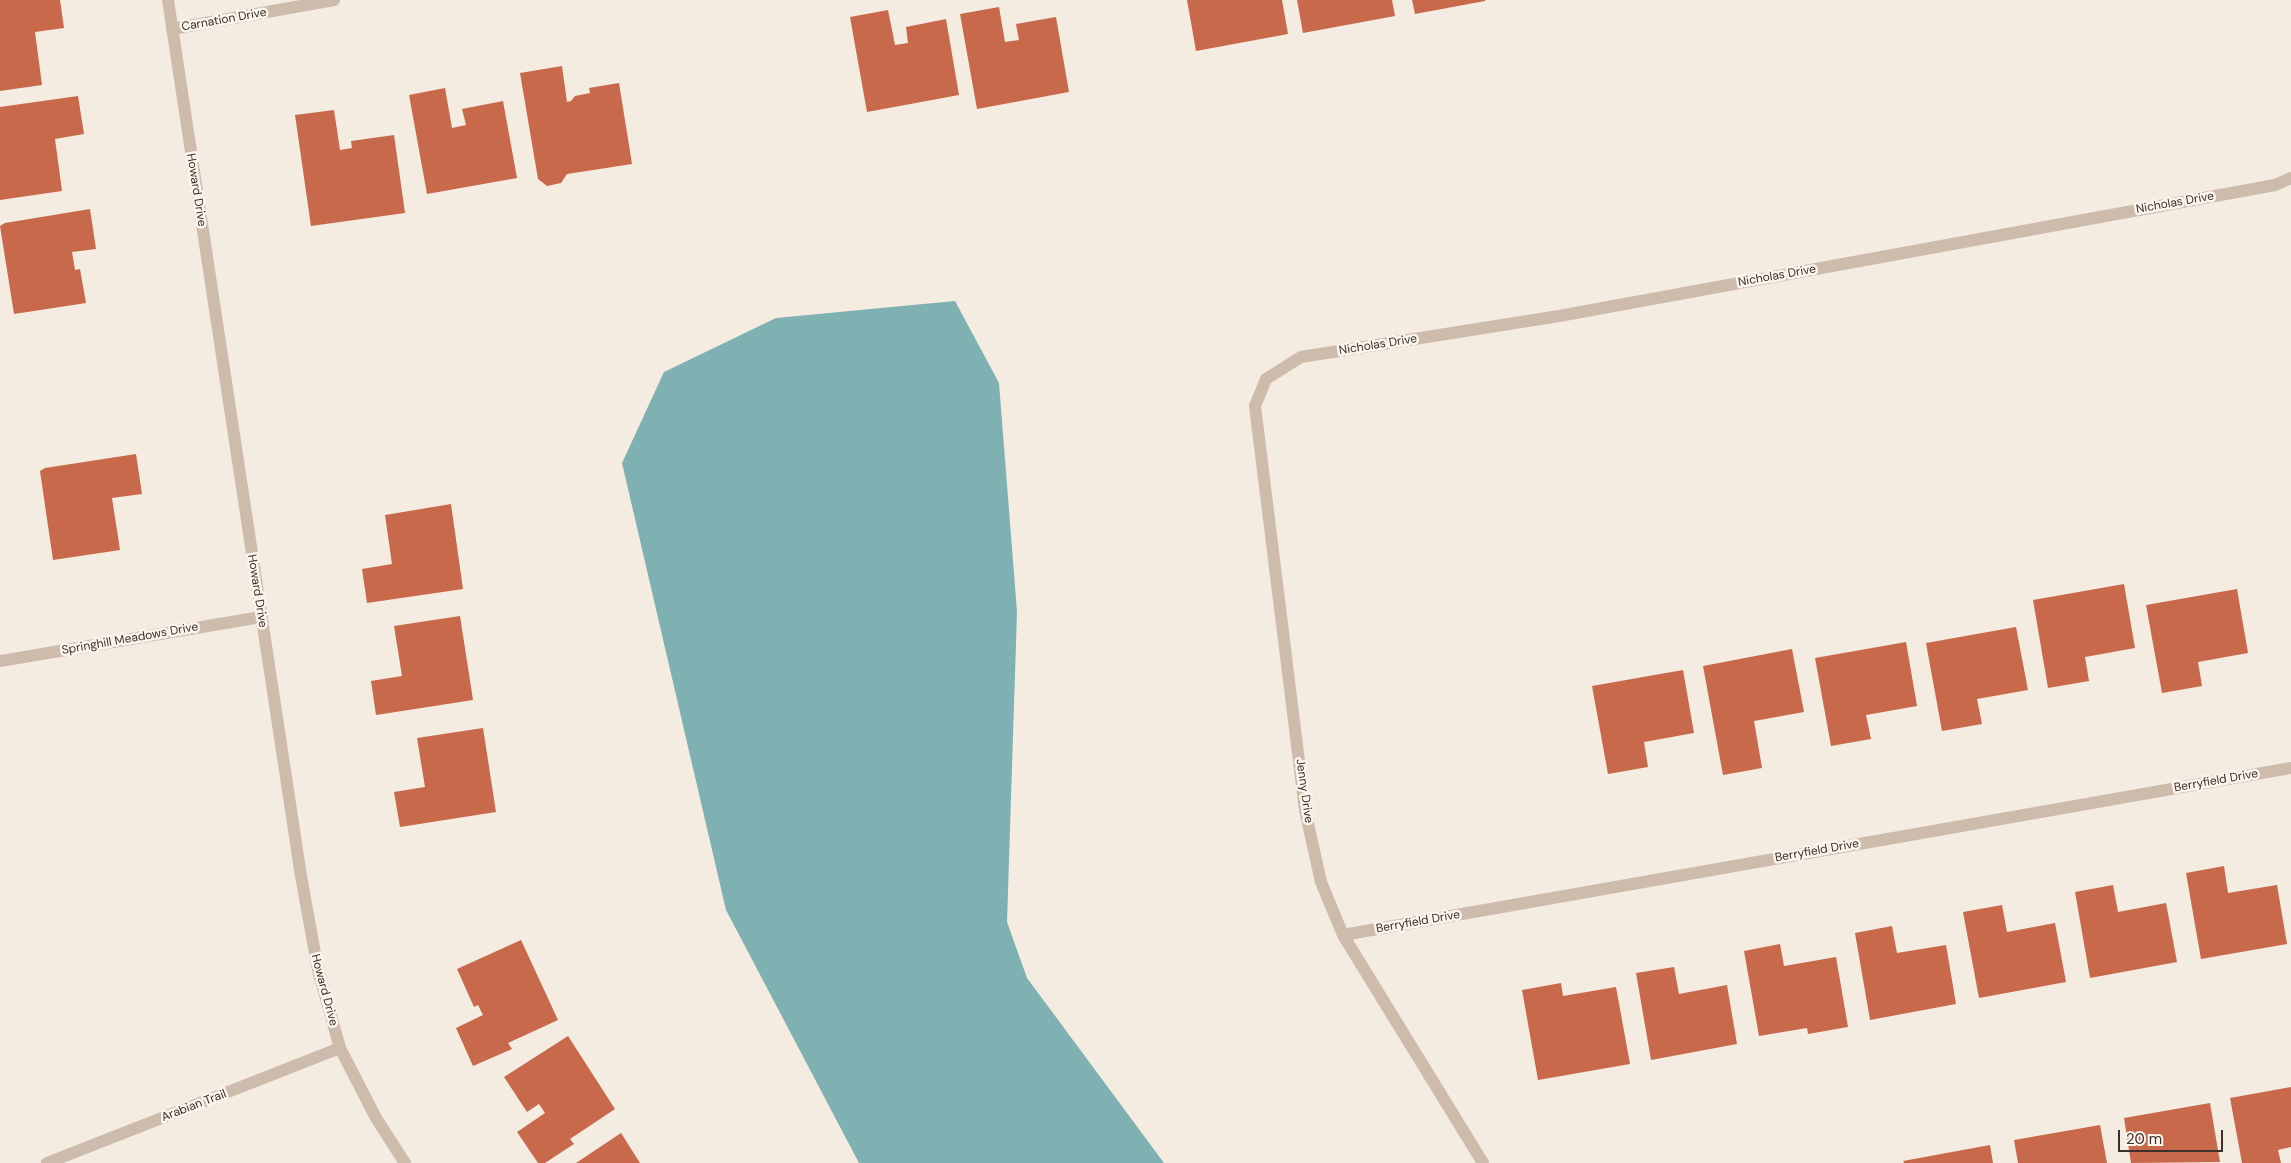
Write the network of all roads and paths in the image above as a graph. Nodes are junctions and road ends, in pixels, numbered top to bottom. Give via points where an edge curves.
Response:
1 (168, 0) edge
2 (334, 0) edge
3 (172, 29) junction
4 (2291, 178) edge
5 (1266, 379) joint
6 (261, 616) junction
7 (0, 661) edge
8 (2291, 768) edge
9 (1343, 935) junction
10 (340, 1048) junction
11 (46, 1163) edge
12 (406, 1163) edge
13 (1484, 1163) edge

1 - 3 street, Howard Drive
2 - 3 street, Carnation Drive
3 - 6 street, Howard Drive
4 - 5 street, Nicholas Drive via 2275,185 1569,314 1301,358
5 - 9 street, Jenny Drive via 1255,406 1305,810 1321,882
6 - 7 street, Springhill Meadows Drive
6 - 10 street, Howard Drive via 309,926
8 - 9 street, Berryfield Drive
9 - 13 street, Jenny Drive
10 - 11 street, Arabian Trail
10 - 12 street, Howard Drive via 376,1118

